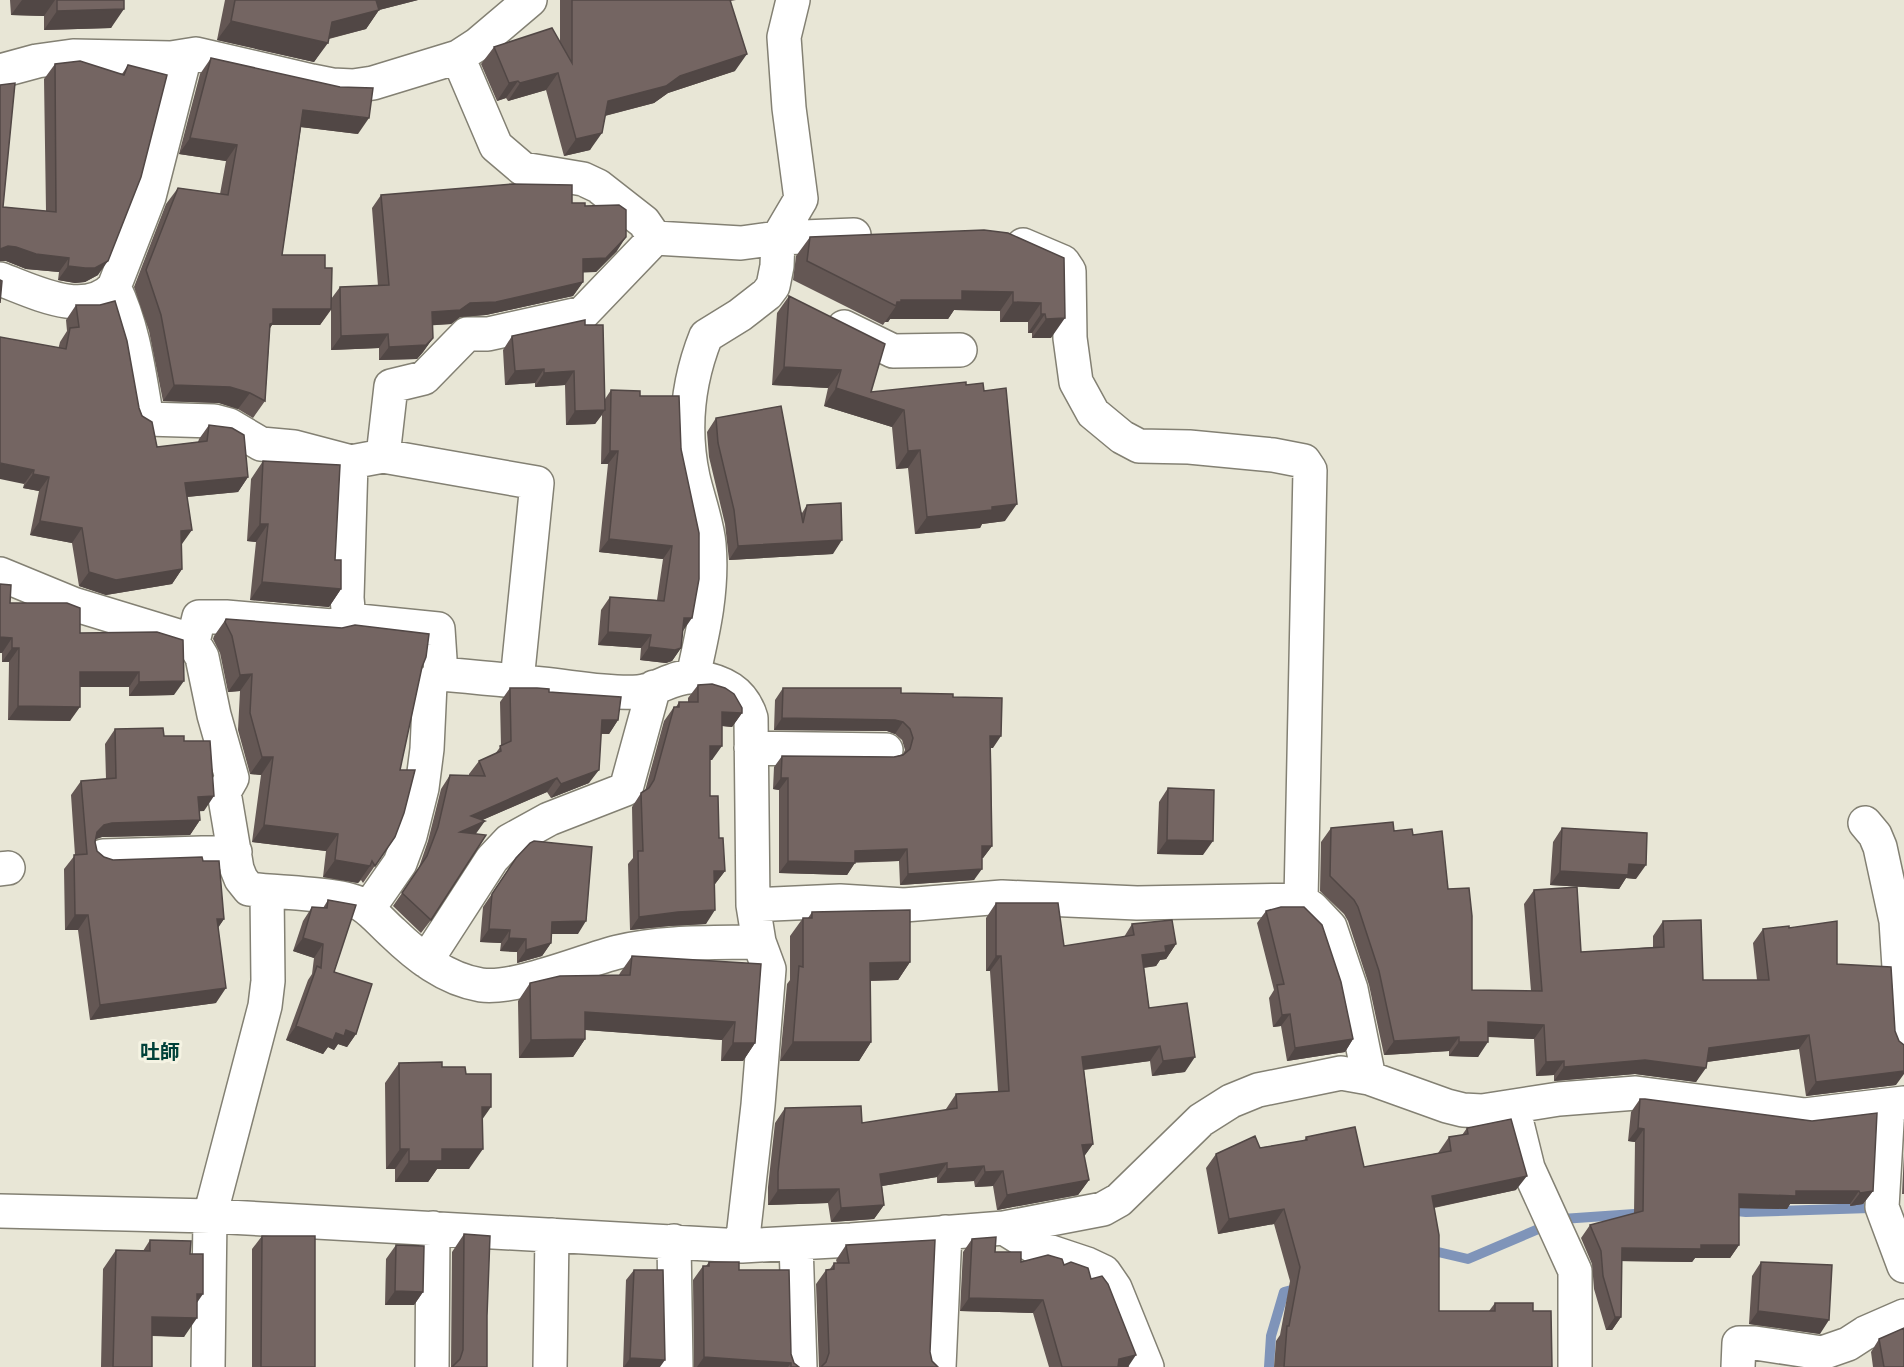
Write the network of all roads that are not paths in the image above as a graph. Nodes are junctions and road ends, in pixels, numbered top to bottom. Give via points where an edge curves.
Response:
1 (530, 0) edge
2 (793, 0) edge
3 (184, 56) junction
4 (458, 57) junction
5 (0, 71) edge
6 (888, 234) edge
7 (1000, 234) edge
8 (655, 238) junction
9 (778, 238) junction
10 (0, 279) edge
11 (114, 287) junction
12 (770, 289) junction
13 (960, 350) dead end
14 (383, 456) junction
15 (351, 462) junction
16 (0, 574) edge
17 (349, 620) junction
18 (193, 642) junction
19 (441, 675) junction
20 (693, 676) junction
21 (517, 681) junction
22 (654, 687) junction
23 (751, 748) junction
24 (886, 750) dead end
25 (1864, 823) dead end
26 (235, 852) junction
27 (103, 856) edge
28 (267, 892) junction
29 (1300, 900) junction
30 (753, 905) junction
31 (368, 909) junction
32 (759, 942) junction
33 (426, 961) junction
34 (1904, 1044) edge
35 (1369, 1078) junction
36 (1896, 1104) edge
37 (1514, 1107) junction
38 (0, 1211) edge
39 (210, 1216) junction
40 (434, 1228) junction
41 (1004, 1228) junction
42 (945, 1232) junction
43 (552, 1234) junction
44 (674, 1241) junction
45 (796, 1243) junction
46 (742, 1246) junction
47 (1904, 1266) edge
48 (1904, 1316) edge
49 (208, 1367) edge
50 (432, 1367) edge
51 (550, 1367) edge
52 (676, 1367) edge
53 (800, 1367) edge
54 (939, 1367) edge
55 (1147, 1367) edge
56 (1575, 1367) edge
57 (1738, 1367) edge

1 - 4 street
2 - 9 street via 784,37 801,200
3 - 4 street via 196,54 312,81 353,86
3 - 5 street via 73,56
3 - 11 street via 149,197
4 - 8 street via 496,147 523,169 583,179 598,186 644,222
6 - 9 street
7 - 29 street via 1063,262 1069,271 1070,338 1076,382 1093,413 1122,437 1139,446 1273,455 1304,461 1310,470
8 - 9 street via 741,243
8 - 14 street via 583,313 488,334 467,334 424,378 391,386
9 - 12 street via 777,266
10 - 11 street via 60,301 74,302 108,294
11 - 15 street via 132,336 147,419 214,421 229,425 261,444 294,447
12 - 13 street via 892,351
12 - 20 street via 740,315 706,336 689,402 687,436 709,542 711,581
14 - 15 street
14 - 21 street via 537,483
15 - 17 street
16 - 18 street via 73,604
17 - 18 street via 332,626 199,617
17 - 19 street via 438,629
18 - 26 street via 202,657 232,778 224,792
19 - 21 street
19 - 31 street via 430,684 422,788 410,836 400,863
20 - 22 street
20 - 23 street via 735,691 746,703 751,718
21 - 22 street via 629,692
22 - 33 street via 626,789 549,819 509,841 492,859
23 - 24 street
23 - 30 street
25 - 34 street via 1881,847 1896,921
26 - 27 street
26 - 28 street via 241,879 249,889
28 - 31 street via 349,900
28 - 39 street via 265,1006
29 - 30 street via 1137,903 1002,897 904,905 840,901
29 - 35 street via 1330,927 1351,989
30 - 32 street
31 - 33 street via 417,957
32 - 33 street via 677,944 620,952 505,985 466,982
32 - 46 street via 768,969
35 - 37 street via 1463,1110
35 - 41 street via 1341,1073 1258,1090 1231,1101 1201,1120 1119,1200 1103,1209
36 - 37 street via 1805,1115 1636,1093
36 - 47 street via 1882,1207
37 - 56 street via 1528,1168 1574,1265
38 - 39 street
39 - 40 street
39 - 49 street
40 - 43 street
40 - 50 street
41 - 42 street
41 - 55 street via 1033,1246 1104,1272 1115,1288
42 - 45 street
42 - 54 street
43 - 44 street
43 - 51 street
44 - 46 street
44 - 52 street
45 - 46 street
45 - 53 street
48 - 57 street via 1822,1353 1739,1343

